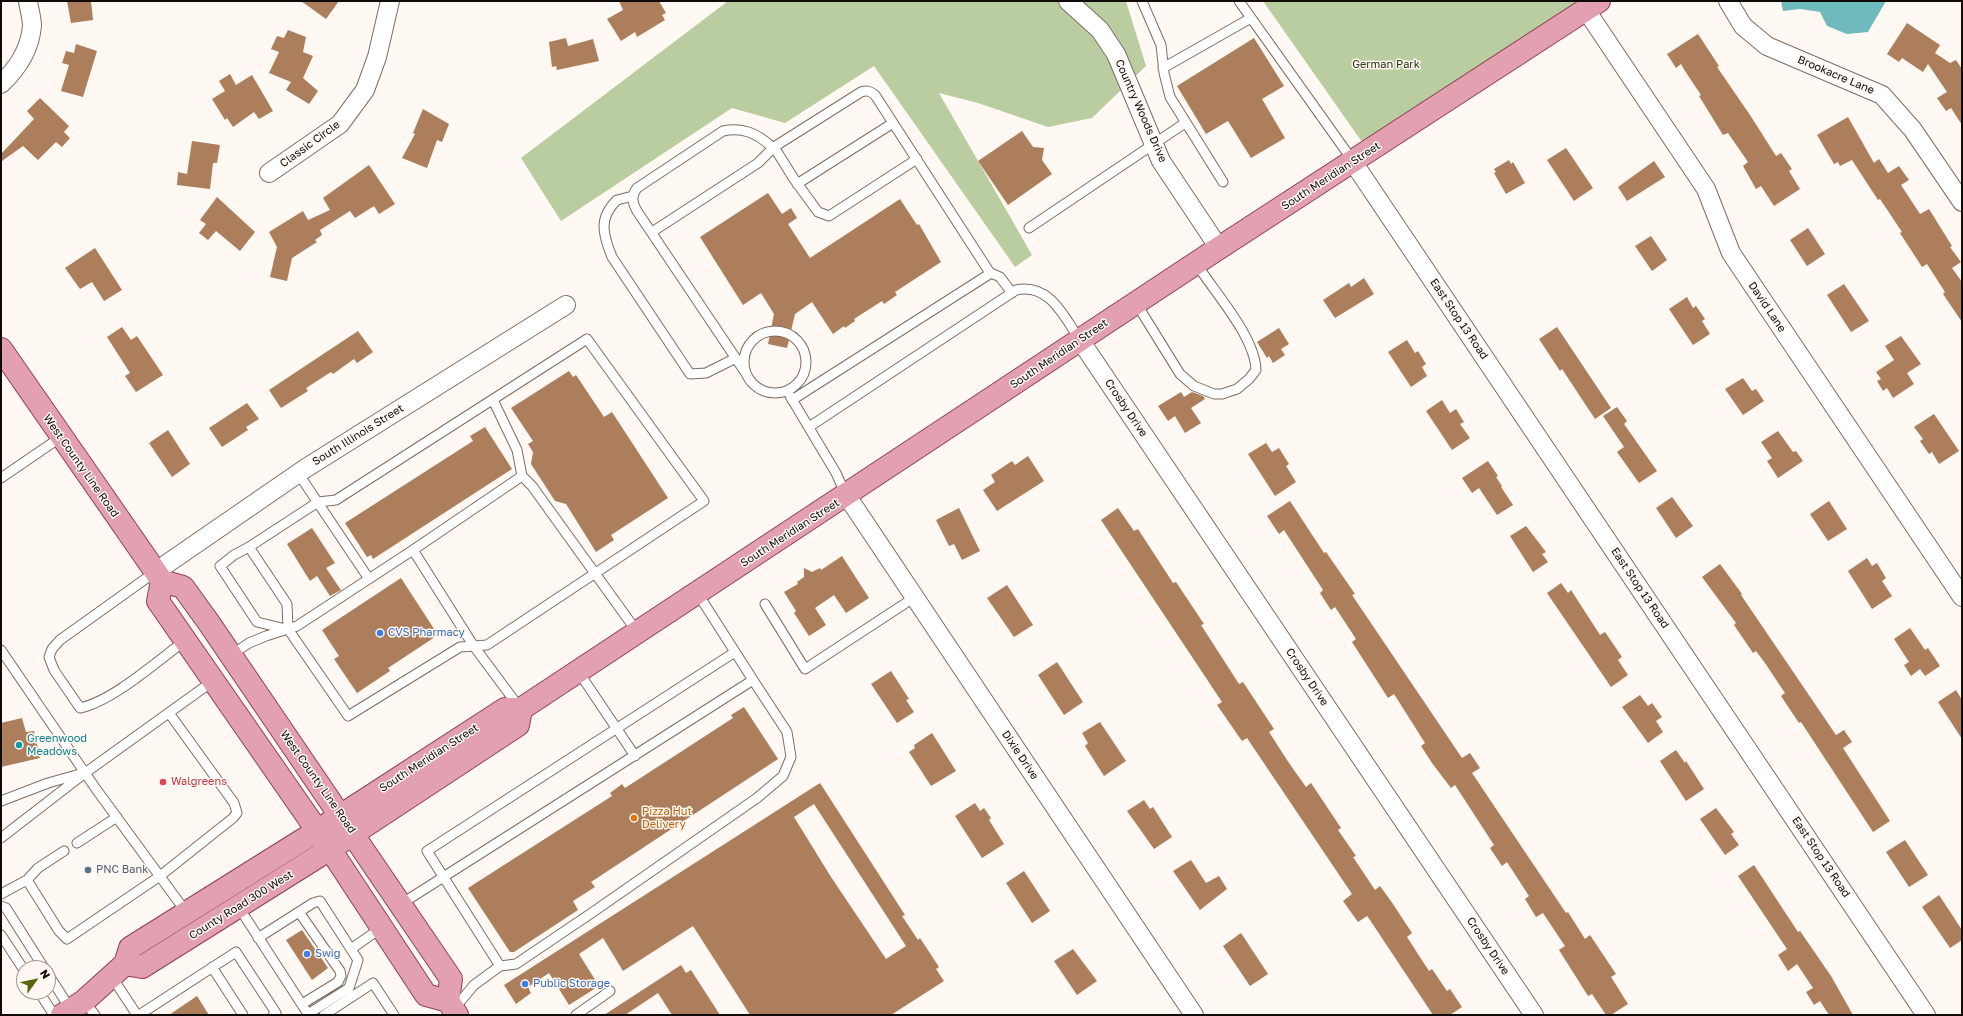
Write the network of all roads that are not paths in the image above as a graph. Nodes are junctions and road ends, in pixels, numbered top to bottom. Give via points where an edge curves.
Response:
1 (28, 1) edge
2 (390, 1) edge
3 (1068, 1) edge
4 (1142, 1) edge
5 (1239, 1) edge
6 (1728, 1) edge
7 (1588, 4) edge
8 (1251, 18) junction
9 (1164, 68) junction
10 (1, 84) edge
11 (1185, 122) junction
12 (893, 123) junction
13 (1154, 144) junction
14 (774, 147) junction
15 (917, 159) junction
16 (1353, 162) junction
17 (270, 173) dead end
18 (1223, 182) dead end
19 (797, 184) junction
20 (633, 196) junction
21 (1962, 202) edge
22 (1029, 228) dead end
23 (652, 232) junction
24 (1220, 248) junction
25 (1196, 263) junction
26 (990, 273) junction
27 (1012, 293) junction
28 (1136, 303) junction
29 (566, 305) dead end
30 (1080, 340) junction
31 (1, 349) edge
32 (736, 358) junction
33 (745, 372) junction
34 (787, 392) junction
35 (493, 400) junction
36 (792, 400) junction
37 (809, 428) junction
38 (61, 438) junction
39 (298, 473) junction
40 (522, 476) junction
41 (1, 478) edge
42 (847, 496) junction
43 (318, 502) junction
44 (249, 547) junction
45 (413, 550) junction
46 (595, 573) junction
47 (158, 577) junction
48 (369, 579) junction
49 (698, 594) junction
50 (915, 597) junction
51 (1962, 597) edge
52 (765, 604) dead end
53 (288, 629) junction
54 (638, 633) junction
55 (186, 640) junction
56 (473, 645) junction
57 (1, 650) edge
58 (735, 652) junction
59 (231, 656) junction
60 (578, 672) junction
61 (753, 680) junction
62 (213, 681) junction
63 (522, 709) junction
64 (170, 713) junction
65 (617, 729) junction
66 (635, 756) junction
67 (85, 773) junction
68 (1, 801) edge
69 (340, 816) junction
70 (117, 817) junction
71 (317, 831) junction
72 (354, 834) junction
73 (1, 838) edge
74 (77, 843) dead end
75 (330, 849) junction
76 (64, 852) dead end
77 (160, 876) junction
78 (444, 877) junction
79 (27, 880) junction
80 (1, 894) edge
81 (401, 904) junction
82 (1, 906) edge
83 (238, 906) junction
84 (186, 912) junction
85 (299, 912) junction
86 (381, 928) junction
87 (1, 935) edge
88 (258, 938) junction
89 (351, 949) junction
90 (17, 960) edge
91 (39, 960) edge
92 (500, 966) junction
93 (212, 967) junction
94 (118, 970) junction
95 (56, 986) edge
96 (610, 991) dead end
97 (53, 1000) edge
98 (302, 1004) junction
99 (333, 1004) junction
100 (451, 1010) edge
101 (73, 1011) edge
102 (308, 1014) edge
103 (138, 1015) edge
104 (243, 1015) edge
105 (273, 1015) edge
106 (324, 1015) edge
107 (394, 1015) edge
108 (576, 1015) edge
109 (1194, 1015) edge
110 (1534, 1015) edge
111 (1926, 1015) edge

1 - 10 street via 32,26 27,47 15,71
2 - 17 street, Classic Circle via 377,57 365,90 340,124
3 - 13 street, Country Woods Drive via 1100,30 1116,54
4 - 9 lane via 1160,46
5 - 8 lane
6 - 21 street, Brookacre Lane via 1743,26 1767,46 1882,95 1912,130
7 - 16 main road, South Meridian Street
7 - 51 street, David Lane via 1706,189 1731,253
8 - 9 lane
8 - 16 lane
9 - 11 lane via 1170,97
11 - 13 lane
11 - 18 lane
12 - 14 lane via 875,95 866,90
12 - 15 lane
12 - 19 lane
13 - 22 lane
13 - 24 street, Country Woods Drive via 1161,161
14 - 19 lane
14 - 20 lane via 749,131 723,131 637,188
14 - 23 lane via 758,163
15 - 19 lane via 829,216 818,212
15 - 26 lane
16 - 24 main road, South Meridian Street
16 - 111 street, East Stop 13 Road
20 - 23 lane via 633,205
20 - 32 lane via 617,200 604,218 604,237 612,257 690,374 706,373
23 - 32 lane
24 - 25 main road, South Meridian Street
25 - 28 main road, South Meridian Street
25 - 28 lane via 1235,320 1252,351 1256,370 1236,389 1214,394 1185,380
26 - 27 lane via 1000,277
26 - 36 lane
27 - 30 lane via 1029,288 1050,297
27 - 37 lane
28 - 30 main road, South Meridian Street
29 - 39 street, South Illinois Street
30 - 42 main road, South Meridian Street
30 - 110 street, Crosby Drive
31 - 38 main road, West County Line Road
32 - 33 lane
33 - 34 lane via 757,388 767,393
33 - 34 lane via 743,362 750,342 768,331 788,333 797,339 803,348 806,368 796,386
34 - 36 lane
35 - 40 lane via 517,450
35 - 43 lane via 336,500
35 - 46 lane via 587,339 704,501
36 - 37 lane
37 - 42 lane
38 - 41 lane
38 - 47 main road, West County Line Road
39 - 43 lane
39 - 47 street, South Illinois Street
40 - 45 lane
40 - 46 lane
42 - 49 main road, South Meridian Street
42 - 50 street, Dixie Drive
43 - 44 lane
43 - 48 lane
44 - 53 lane via 287,604
44 - 53 lane via 220,566 257,622
45 - 48 lane
45 - 56 lane
46 - 54 lane
46 - 56 lane via 487,645
47 - 55 main road via 158,601
47 - 55 lane via 60,640 49,657 54,670 80,708 108,697
47 - 59 main road, West County Line Road via 183,587
48 - 53 lane via 297,626
49 - 54 main road, South Meridian Street
49 - 58 lane
50 - 52 lane via 805,669
50 - 109 street, Dixie Drive
53 - 56 lane via 348,716 460,647
53 - 59 lane via 249,643
54 - 60 main road, South Meridian Street
55 - 62 main road
56 - 63 lane
57 - 67 lane
58 - 61 lane
58 - 65 lane
59 - 69 main road, West County Line Road
60 - 63 main road, South Meridian Street
60 - 65 lane
61 - 66 lane
61 - 92 lane via 787,732 791,757 783,776 757,798 516,964
62 - 64 lane
62 - 71 main road
63 - 69 main road, South Meridian Street via 504,709
63 - 72 main road, South Meridian Street via 518,725
64 - 67 lane
64 - 77 lane via 234,803 236,813
65 - 66 lane
65 - 78 lane via 427,851
66 - 78 lane
67 - 68 lane via 48,783
67 - 70 lane
67 - 73 lane
69 - 71 main road
69 - 72 main road, West County Line Road
70 - 74 lane
70 - 77 lane
71 - 75 main road
71 - 84 main road
72 - 75 main road, County Road 300 West
72 - 81 main road, West County Line Road
75 - 83 main road, County Road 300 West
75 - 86 main road
76 - 79 lane via 38,868
77 - 79 lane via 67,939 59,931
77 - 84 lane
78 - 81 lane
78 - 92 lane
79 - 80 lane
81 - 100 main road, West County Line Road via 451,979
82 - 91 lane via 6,908
83 - 88 lane
83 - 94 main road, County Road 300 West via 142,967
84 - 94 main road via 130,948
85 - 88 lane
85 - 89 lane via 312,902 320,901
85 - 98 lane via 341,976 338,982
86 - 89 lane
86 - 100 main road via 426,995
87 - 90 lane
88 - 98 lane
89 - 99 lane via 358,960 349,988
92 - 100 lane via 474,985
93 - 103 lane
93 - 104 lane
93 - 105 lane via 236,952 276,1013
94 - 101 main road
94 - 103 lane
95 - 101 lane
96 - 108 lane
97 - 101 lane
98 - 102 lane
99 - 102 lane
99 - 106 lane
99 - 107 lane via 373,983

